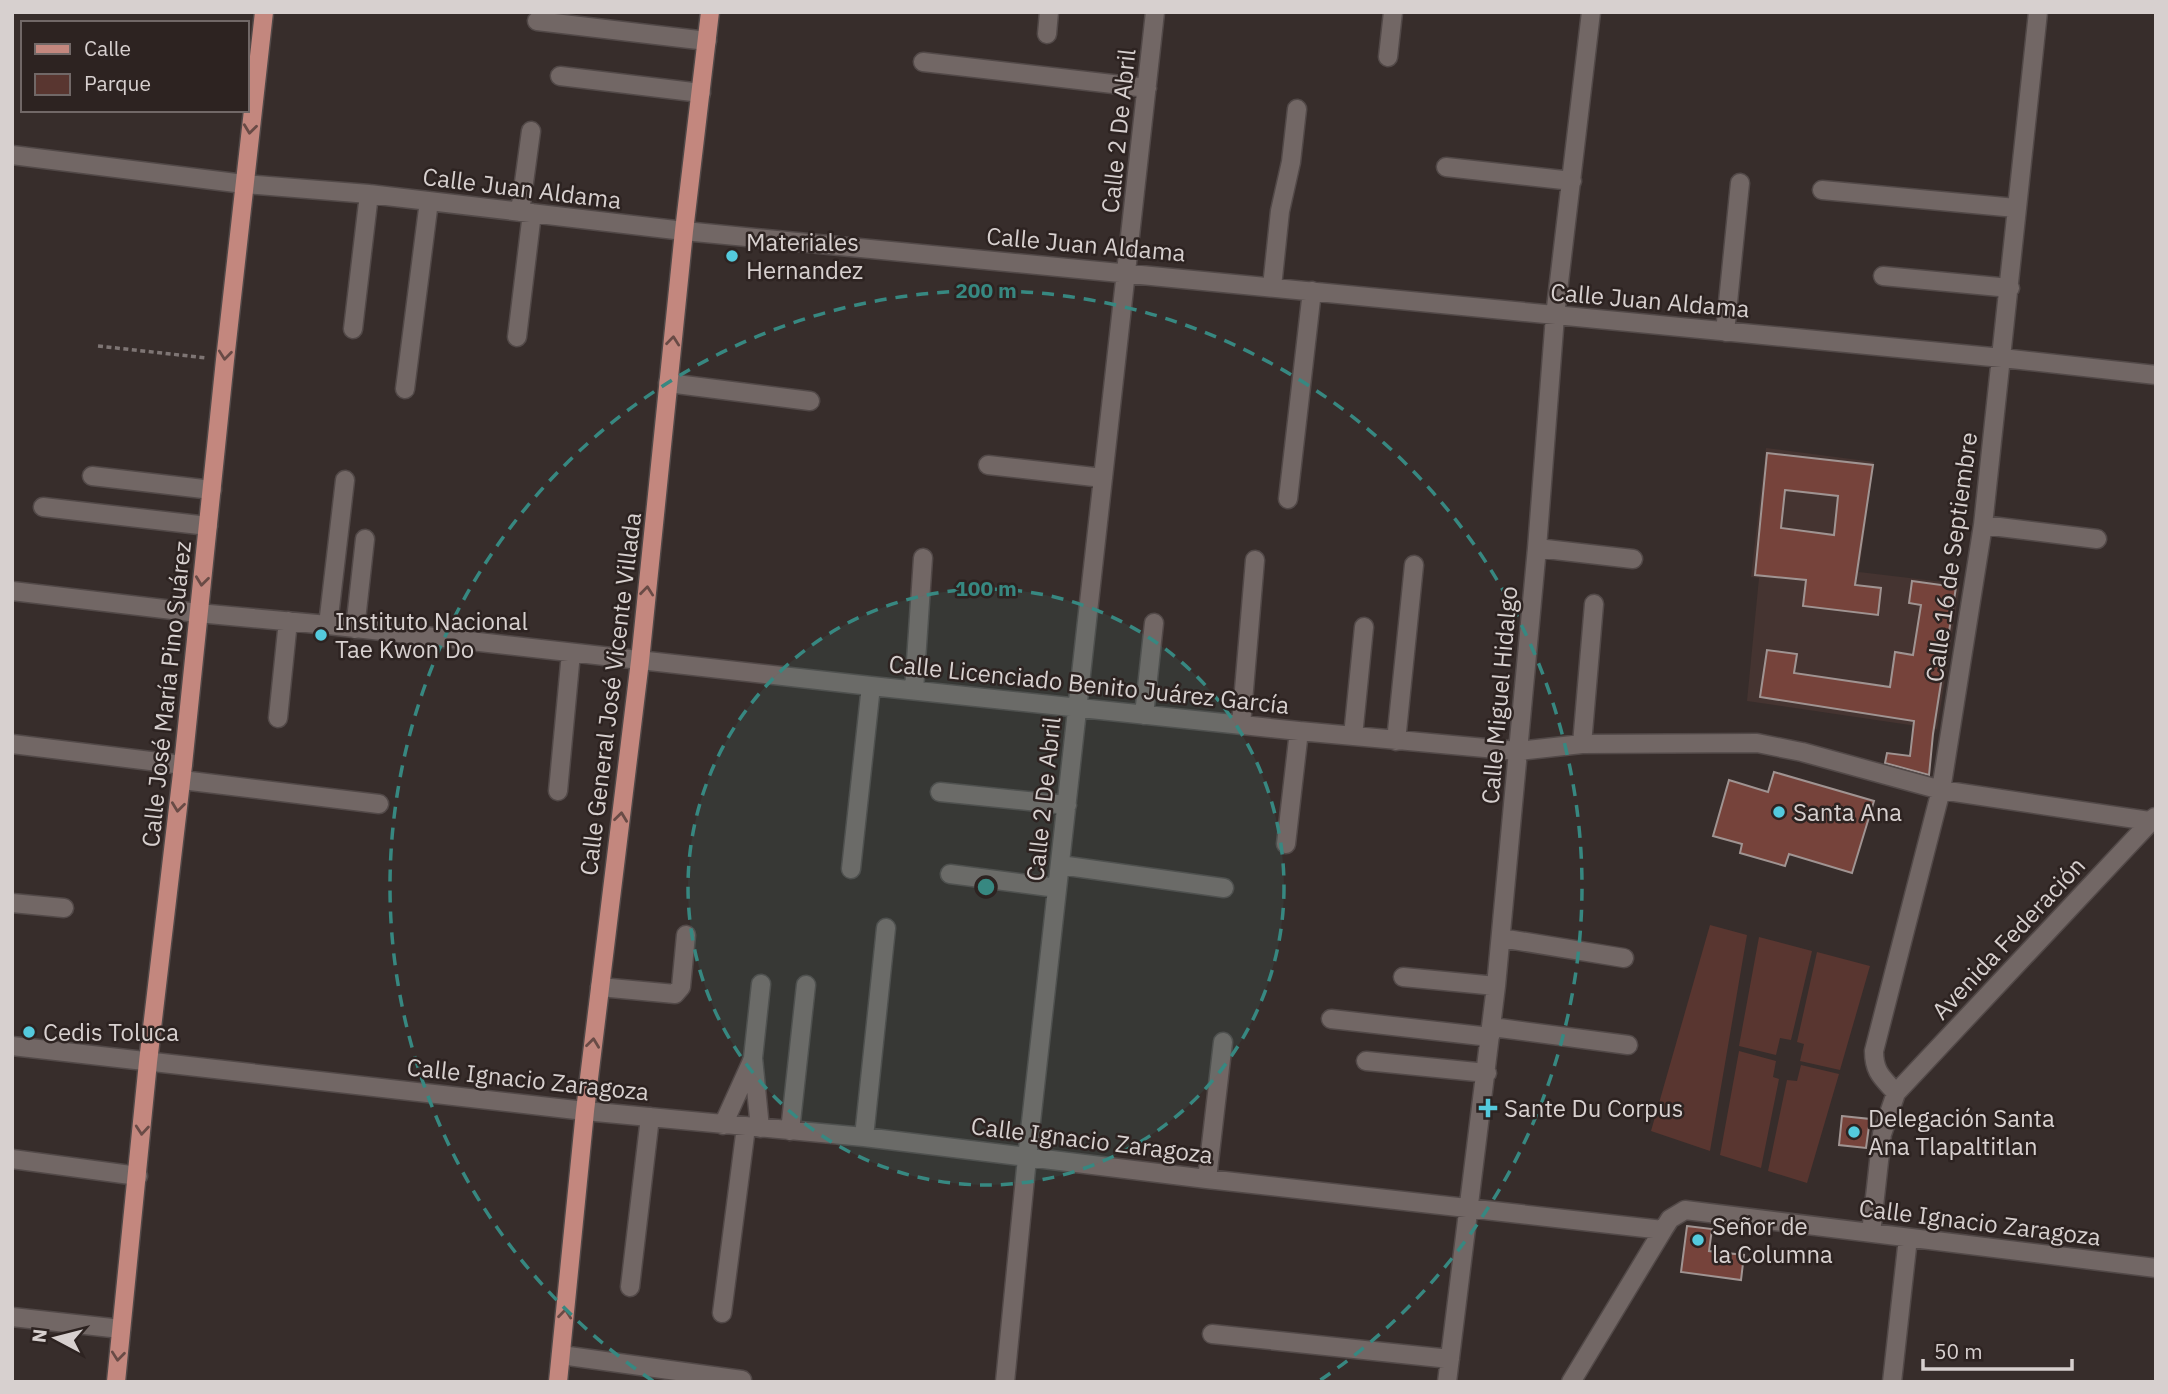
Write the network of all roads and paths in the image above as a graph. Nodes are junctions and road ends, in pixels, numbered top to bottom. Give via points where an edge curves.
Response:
1 (264, 12) edge
2 (710, 12) edge
3 (1049, 12) edge
4 (1155, 12) edge
5 (1393, 12) edge
6 (1591, 12) edge
7 (2038, 12) edge
8 (537, 21) dead end
9 (1047, 34) dead end
10 (707, 41) junction
11 (1388, 57) dead end
12 (923, 62) dead end
13 (560, 76) dead end
14 (1147, 88) junction
15 (701, 93) junction
16 (1297, 109) dead end
17 (531, 131) dead end
18 (12, 155) edge
19 (1446, 167) dead end
20 (1572, 181) junction
21 (1740, 183) dead end
22 (244, 184) junction
23 (1822, 190) dead end
24 (369, 194) junction
25 (429, 201) junction
26 (2016, 208) junction
27 (526, 213) junction
28 (684, 231) junction
29 (1127, 272) junction
30 (1884, 276) dead end
31 (1272, 288) junction
32 (2010, 288) junction
33 (1312, 291) junction
34 (1555, 316) junction
35 (353, 329) dead end
36 (1724, 332) junction
37 (517, 337) dead end
38 (98, 346) dead end
39 (2002, 358) junction
40 (225, 360) junction
41 (2156, 375) edge
42 (668, 383) junction
43 (405, 389) dead end
44 (810, 401) dead end
45 (988, 464) dead end
46 (92, 476) dead end
47 (1103, 478) junction
48 (345, 480) dead end
49 (212, 490) junction
50 (1288, 499) dead end
51 (43, 507) dead end
52 (1983, 524) junction
53 (208, 526) junction
54 (2097, 539) dead end
55 (365, 540) dead end
56 (1537, 548) junction
57 (923, 558) dead end
58 (1633, 559) dead end
59 (1255, 561) dead end
60 (1414, 565) dead end
61 (12, 591) edge
62 (1594, 604) dead end
63 (198, 613) junction
64 (288, 621) junction
65 (1154, 623) dead end
66 (328, 625) junction
67 (1363, 627) dead end
68 (355, 629) junction
69 (570, 653) junction
70 (640, 661) junction
71 (871, 686) junction
72 (914, 690) junction
73 (1077, 707) junction
74 (1144, 715) junction
75 (278, 718) dead end
76 (1241, 725) junction
77 (1299, 732) junction
78 (1353, 736) junction
79 (1396, 741) junction
80 (12, 744) edge
81 (1582, 744) junction
82 (1518, 751) junction
83 (183, 773) junction
84 (1941, 790) junction
85 (558, 791) dead end
86 (940, 792) dead end
87 (379, 804) dead end
88 (1067, 805) junction
89 (2154, 820) edge
90 (1286, 844) dead end
91 (1060, 865) junction
92 (851, 869) dead end
93 (950, 874) dead end
94 (1057, 888) junction
95 (1224, 888) dead end
96 (12, 902) edge
97 (64, 908) dead end
98 (886, 928) dead end
99 (686, 935) dead end
100 (1501, 939) junction
101 (1624, 958) dead end
102 (1403, 977) dead end
103 (761, 984) dead end
104 (806, 985) dead end
105 (1496, 986) junction
106 (600, 987) junction
107 (1331, 1019) dead end
108 (1491, 1032) junction
109 (1223, 1042) dead end
110 (1628, 1045) dead end
111 (12, 1046) edge
112 (753, 1058) junction
113 (1366, 1061) dead end
114 (148, 1062) junction
115 (1487, 1073) junction
116 (1896, 1093) junction
117 (585, 1111) junction
118 (650, 1118) junction
119 (723, 1125) junction
120 (753, 1128) junction
121 (790, 1131) junction
122 (864, 1137) junction
123 (12, 1158) edge
124 (1027, 1158) junction
125 (138, 1176) junction
126 (1207, 1179) junction
127 (1470, 1208) junction
128 (1663, 1230) junction
129 (1871, 1233) junction
130 (1908, 1238) junction
131 (2156, 1268) edge
132 (630, 1287) dead end
133 (722, 1313) dead end
134 (12, 1317) edge
135 (121, 1329) junction
136 (1212, 1334) dead end
137 (561, 1355) junction
138 (1450, 1359) junction
139 (742, 1380) edge
140 (116, 1382) edge
141 (558, 1382) edge
142 (1005, 1382) edge
143 (1447, 1382) edge
144 (1571, 1382) edge
145 (1892, 1382) edge

1 -> 22 main road, Calle José María Pino Suárez
2 - 10 main road, Calle General José Vicente Villada
3 - 9 street
4 - 14 street, Calle 2 De Abril
5 - 11 street
6 - 20 street, Calle Miguel Hidalgo
7 - 26 street, Calle 16 de Septiembre
8 - 10 street
10 - 15 main road, Calle General José Vicente Villada
12 - 14 street
13 - 15 street
14 - 29 street, Calle 2 De Abril
15 - 28 main road, Calle General José Vicente Villada
16 - 31 street
17 - 27 street
18 - 22 street, Calle Juan Aldama
19 - 20 street
20 - 34 street, Calle Miguel Hidalgo
21 - 36 street
22 - 24 street, Calle Juan Aldama
22 -> 40 main road, Calle José María Pino Suárez
23 - 26 street
24 - 25 street, Calle Juan Aldama
24 - 35 street
25 - 27 street, Calle Juan Aldama
25 - 43 street
26 - 32 street, Calle 16 de Septiembre
27 - 28 street, Calle Juan Aldama
27 - 37 street
28 - 29 street, Calle Juan Aldama
42 -> 28 main road, Calle General José Vicente Villada
29 - 31 street, Calle Juan Aldama
29 - 47 street, Calle 2 De Abril
30 - 32 street
31 - 33 street, Calle Juan Aldama
32 - 39 street, Calle 16 de Septiembre
33 - 34 street, Calle Juan Aldama
33 - 50 street
34 - 36 street, Calle Juan Aldama
34 - 56 street, Calle Miguel Hidalgo
36 - 39 street, Calle Juan Aldama
38 - 40 path
39 - 41 street, Calle Juan Aldama
39 - 52 street, Calle 16 de Septiembre
40 - 49 main road, Calle José María Pino Suárez
42 - 44 street
70 -> 42 main road, Calle General José Vicente Villada
45 - 47 street
46 - 49 street
47 - 73 street, Calle 2 De Abril
48 - 66 street
49 - 53 main road, Calle José María Pino Suárez
51 - 53 street
52 - 54 street
52 - 84 street, Calle 16 de Septiembre
53 -> 63 main road, Calle José María Pino Suárez
55 - 68 street
56 - 58 street
56 - 82 street, Calle Miguel Hidalgo
57 - 72 street
59 - 76 street
60 - 79 street
61 - 63 street, Calle Licenciado Benito Juárez García
62 - 81 street
63 - 64 street, Calle Licenciado Benito Juárez García
63 - 83 main road, Calle José María Pino Suárez
64 - 66 street, Calle Licenciado Benito Juárez García
64 - 75 street
65 - 74 street
66 - 68 street, Calle Licenciado Benito Juárez García
67 - 78 street
68 - 69 street, Calle Licenciado Benito Juárez García
69 - 70 street, Calle Licenciado Benito Juárez García
69 - 85 street
70 - 71 street, Calle Licenciado Benito Juárez García
106 -> 70 main road, Calle General José Vicente Villada
71 - 72 street, Calle Licenciado Benito Juárez García
71 - 92 street
72 - 73 street, Calle Licenciado Benito Juárez García
73 - 74 street, Calle Licenciado Benito Juárez García
73 - 88 street, Calle 2 De Abril
74 - 76 street, Calle Licenciado Benito Juárez García
76 - 77 street, Calle Licenciado Benito Juárez García
77 - 78 street, Calle Licenciado Benito Juárez García
77 - 90 street
78 - 79 street, Calle Licenciado Benito Juárez García
79 - 82 street, Calle Licenciado Benito Juárez García
80 - 83 street
81 - 82 street, Calle Licenciado Benito Juárez García
81 - 84 street, Calle Licenciado Benito Juárez García via 1758,743
82 - 100 street, Calle Miguel Hidalgo
83 - 87 street
83 -> 114 main road, Calle José María Pino Suárez
84 - 89 street, Calle Licenciado Benito Juárez García
84 - 116 street, Calle 16 de Septiembre via 1874,1051 1877,1072
86 - 88 street
88 - 91 street, Calle 2 De Abril
89 - 116 street, Avenida Federación
91 - 94 street, Calle 2 De Abril
91 - 95 street
93 - 94 street
94 - 124 street, Calle 2 De Abril
96 - 97 street
98 - 122 street
99 - 106 street via 681,987 675,995
100 - 101 street
100 - 105 street, Calle Miguel Hidalgo
102 - 105 street
103 - 112 street
104 - 121 street
105 - 108 street, Calle Miguel Hidalgo
117 -> 106 main road, Calle General José Vicente Villada
107 - 108 street
108 - 110 street
108 - 115 street, Calle Miguel Hidalgo
109 - 126 street
111 - 114 street, Calle Ignacio Zaragoza
112 - 119 street
112 - 120 street
113 - 115 street
114 - 117 street, Calle Ignacio Zaragoza
114 -> 125 main road, Calle José María Pino Suárez
115 - 127 street, Calle Miguel Hidalgo
116 - 129 street via 1882,1134
117 - 118 street, Calle Ignacio Zaragoza
137 -> 117 main road, Calle General José Vicente Villada
118 - 119 street, Calle Ignacio Zaragoza
118 - 132 street
119 - 120 street, Calle Ignacio Zaragoza
120 - 121 street, Calle Ignacio Zaragoza
120 - 133 street
121 - 122 street, Calle Ignacio Zaragoza
122 - 124 street, Calle Ignacio Zaragoza
123 - 125 street
124 - 126 street, Calle Ignacio Zaragoza
124 - 142 street, Calle 2 De Abril
125 - 135 main road, Calle José María Pino Suárez
126 - 127 street, Calle Ignacio Zaragoza
127 - 128 street, Calle Ignacio Zaragoza
127 - 138 street, Calle Miguel Hidalgo
128 - 129 street, Calle Ignacio Zaragoza via 1677,1214 1697,1209
128 - 144 street
129 - 130 street, Calle Ignacio Zaragoza
130 - 131 street, Calle Ignacio Zaragoza
130 - 145 street
134 - 135 street
135 -> 140 main road, Calle José María Pino Suárez
136 - 138 street
137 - 139 street
137 - 141 main road, Calle General José Vicente Villada
138 - 143 street, Calle Miguel Hidalgo

